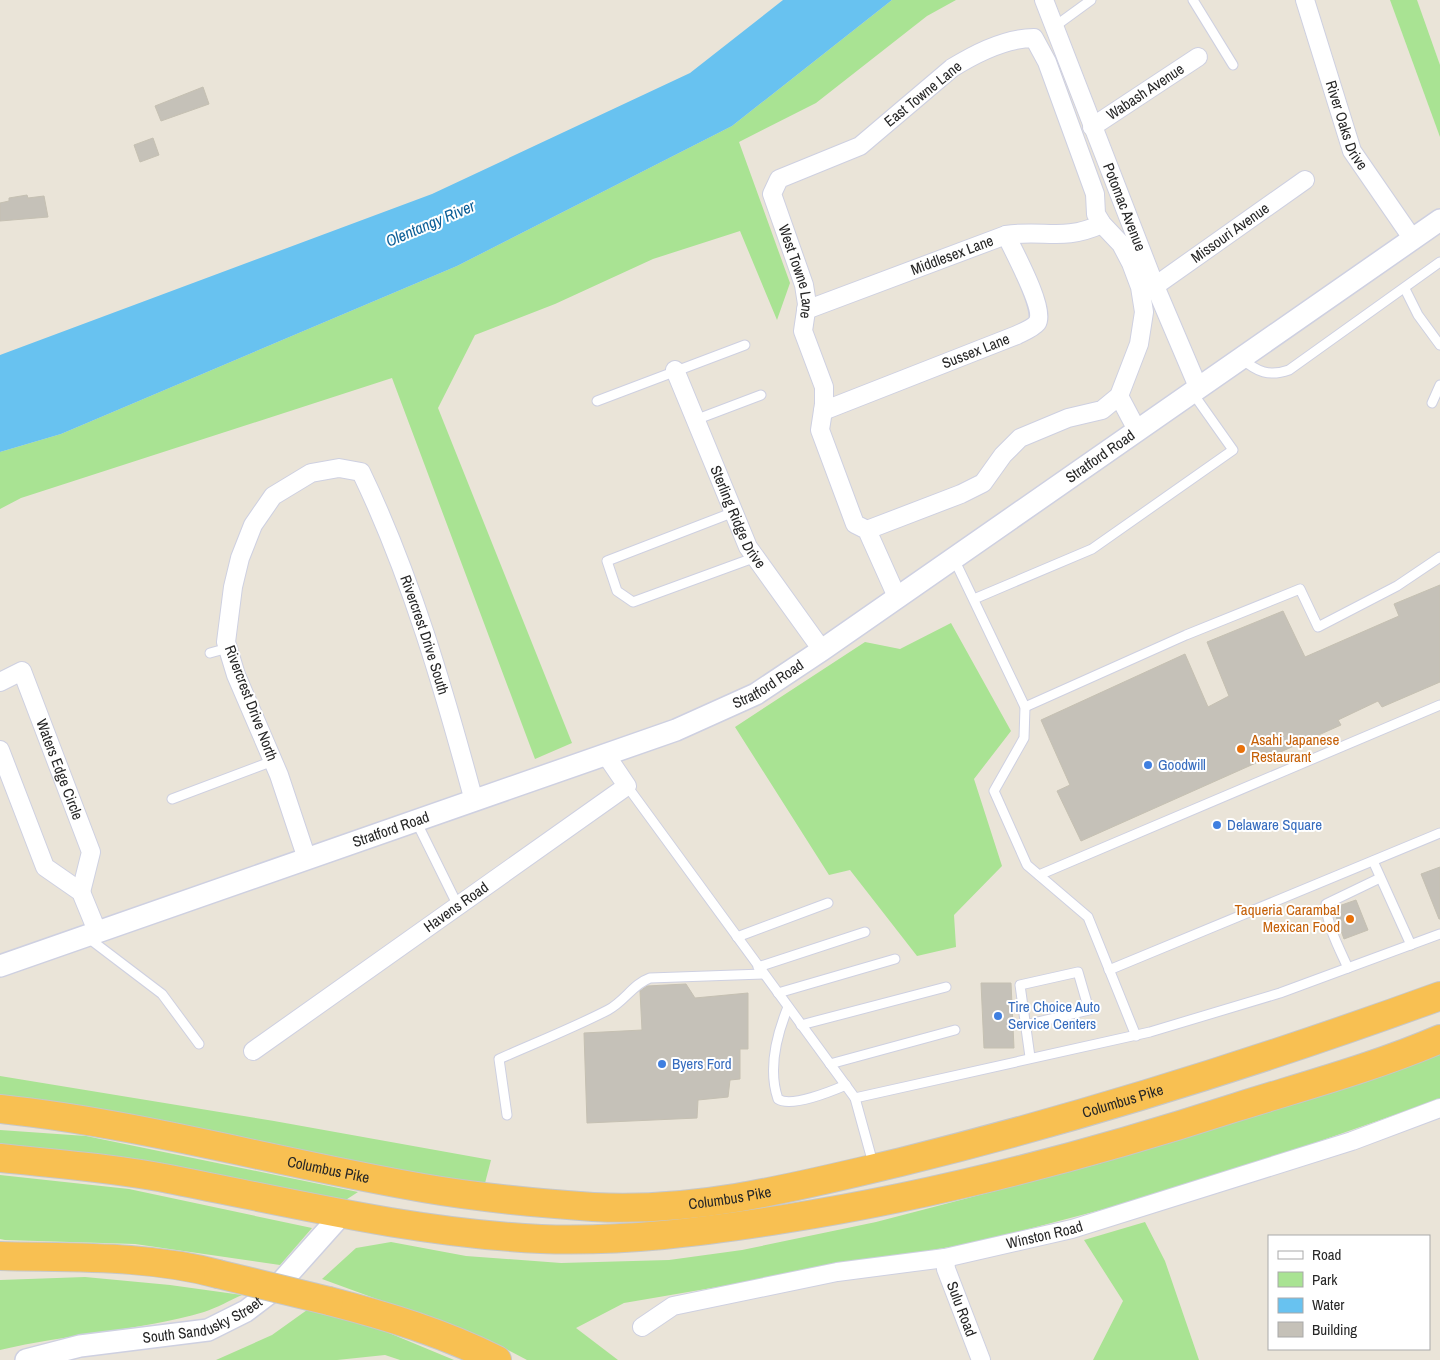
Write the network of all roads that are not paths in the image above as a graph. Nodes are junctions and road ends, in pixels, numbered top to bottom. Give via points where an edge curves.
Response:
1 (1044, 0) edge
2 (1091, 0) edge
3 (1193, 0) edge
4 (1305, 0) edge
5 (1054, 27) junction
6 (1198, 57) dead end
7 (1233, 65) dead end
8 (1092, 127) junction
9 (779, 180) joint
10 (1304, 180) dead end
11 (1440, 220) edge
12 (1102, 224) junction
13 (1006, 235) junction
14 (1412, 238) junction
15 (1440, 262) edge
16 (1155, 286) junction
17 (1405, 289) junction
18 (806, 310) junction
19 (745, 345) dead end
20 (1440, 345) edge
21 (1240, 358) junction
22 (675, 370) junction
23 (1440, 385) edge
24 (1195, 389) junction
25 (761, 395) dead end
26 (1119, 396) junction
27 (598, 401) dead end
28 (1432, 403) dead end
29 (823, 411) junction
30 (695, 420) junction
31 (1137, 430) junction
32 (361, 472) joint
33 (734, 512) junction
34 (867, 530) junction
35 (756, 557) junction
36 (1440, 557) edge
37 (954, 558) junction
38 (897, 597) junction
39 (974, 599) junction
40 (228, 648) junction
41 (822, 650) junction
42 (210, 653) dead end
43 (0, 682) edge
44 (1440, 705) edge
45 (1025, 707) junction
46 (0, 750) edge
47 (606, 755) junction
48 (273, 761) junction
49 (627, 786) junction
50 (172, 799) dead end
51 (474, 801) junction
52 (416, 821) junction
53 (1440, 833) edge
54 (307, 859) junction
55 (1373, 861) junction
56 (1039, 875) junction
57 (1380, 878) junction
58 (81, 892) junction
59 (828, 903) dead end
60 (458, 906) junction
61 (864, 932) dead end
62 (91, 934) junction
63 (1440, 934) edge
64 (737, 938) junction
65 (1410, 946) junction
66 (895, 959) dead end
67 (0, 966) edge
68 (1348, 968) junction
69 (760, 970) junction
70 (1109, 970) junction
71 (946, 987) dead end
72 (778, 993) junction
73 (1440, 996) edge
74 (788, 1007) junction
75 (801, 1025) junction
76 (1025, 1025) junction
77 (955, 1030) dead end
78 (1136, 1036) junction
79 (1440, 1038) edge
80 (199, 1044) dead end
81 (253, 1051) dead end
82 (1030, 1058) junction
83 (830, 1064) junction
84 (846, 1085) junction
85 (855, 1098) junction
86 (1440, 1108) edge
87 (0, 1109) edge
88 (507, 1115) dead end
89 (0, 1158) edge
90 (874, 1168) junction
91 (422, 1188) junction
92 (342, 1214) junction
93 (0, 1256) edge
94 (945, 1258) junction
95 (642, 1327) dead end
96 (26, 1360) edge
97 (497, 1360) edge
98 (981, 1360) edge

1 - 5 street
2 - 5 lane
3 - 7 lane
4 - 14 street, River Oaks Drive via 1352,151
5 - 8 street, Potomac Avenue
6 - 8 street, Wabash Avenue
8 - 16 street, Potomac Avenue
9 - 12 street, East Towne Lane via 860,146 968,58 1017,38 1034,38 1095,194 1096,214
9 - 18 street, West Towne Lane via 772,194 804,285
10 - 16 street, Missouri Avenue
11 - 14 street, Stratford Road
12 - 13 street, Middlesex Lane via 1070,235 1048,236 1028,232
12 - 26 street via 1121,244 1131,263 1140,287 1144,312 1136,354
13 - 18 street, Middlesex Lane
13 - 29 street, Sussex Lane via 1036,301 1039,317 1036,323 1017,336
14 - 21 street, Stratford Road
15 - 17 lane
16 - 24 street, Potomac Avenue
17 - 20 lane via 1418,315
17 - 21 lane via 1289,370 1276,375 1263,373
18 - 29 street, West Towne Lane via 804,331 824,387
19 - 22 lane
21 - 24 street, Stratford Road
22 - 27 lane
22 - 30 street, Sterling Ridge Drive
23 - 28 lane
24 - 31 street, Stratford Road
24 - 39 lane via 1233,450 1092,549
25 - 30 lane
26 - 31 street
26 - 34 street via 1102,410 1068,418 1020,438 983,483
29 - 34 street, West Towne Lane via 820,430 825,446 855,524
30 - 33 street, Sterling Ridge Drive
31 - 37 street, Stratford Road
32 - 40 street, Rivercrest Drive North via 339,468 311,473 273,496 253,525 232,587
32 - 51 street, Rivercrest Drive South via 385,522 453,723
33 - 35 street, Sterling Ridge Drive via 748,547
33 - 35 lane via 607,561 617,590 633,602
34 - 38 street, West Towne Lane
35 - 41 street, Sterling Ridge Drive
36 - 45 lane via 1397,586 1318,627 1300,589 1186,635
37 - 38 street, Stratford Road
37 - 39 lane
38 - 41 street, Stratford Road
39 - 45 lane
40 - 42 lane
40 - 48 street, Rivercrest Drive North via 236,675
41 - 47 street, Stratford Road via 756,694 676,730
43 - 58 street, Waters Edge Circle via 22,671 91,852
44 - 56 lane
45 - 56 lane via 1024,738 994,791 1027,865
46 - 58 street via 45,867
47 - 49 street
47 - 51 street, Stratford Road
48 - 50 lane
48 - 54 street, Rivercrest Drive North
49 - 60 street, Havens Road
49 - 64 lane
51 - 52 street, Stratford Road
52 - 54 street, Stratford Road
52 - 60 lane
53 - 55 lane
54 - 62 street, Stratford Road
55 - 57 lane
55 - 70 lane
56 - 70 lane via 1088,917
57 - 65 lane
57 - 68 lane via 1326,904 1326,912
58 - 62 street
59 - 64 lane
60 - 81 street, Havens Road
61 - 69 lane
62 - 67 street, Stratford Road
62 - 80 lane via 162,994
63 - 65 lane
64 - 69 lane
65 - 68 lane
66 - 72 lane
68 - 78 lane via 1280,993
69 - 72 lane
69 - 88 lane via 650,978 635,986 631,994 610,1009 499,1059
70 - 78 lane
71 - 75 lane
72 - 74 lane
73 - 90 highway, Columbus Pike via 1152,1092
74 - 75 lane
74 - 84 lane via 778,1030 774,1080 778,1099 787,1102 804,1099
75 - 83 lane
76 - 76 lane via 1020,985 1078,972 1089,1010
76 - 82 lane
77 - 83 lane
78 - 82 lane
79 - 92 highway, Columbus Pike via 1170,1129 966,1184 831,1212 719,1230 613,1240 541,1239 448,1231
82 - 85 lane
83 - 84 lane
84 - 85 lane
85 - 90 lane
86 - 94 street, Winston Road via 1352,1141 1125,1214
87 - 91 highway, Columbus Pike via 144,1131
89 - 92 highway, Columbus Pike via 165,1178
90 - 91 highway, Columbus Pike via 754,1195 687,1206 596,1207
91 - 92 highway via 373,1194
92 - 96 street, South Sandusky Street via 275,1289 246,1311 208,1330 80,1346
93 - 97 highway, bridge via 142,1261 192,1267 373,1312 449,1337
94 - 95 street, Winston Road via 837,1272 673,1306
94 - 98 street, Sulu Road via 946,1269

